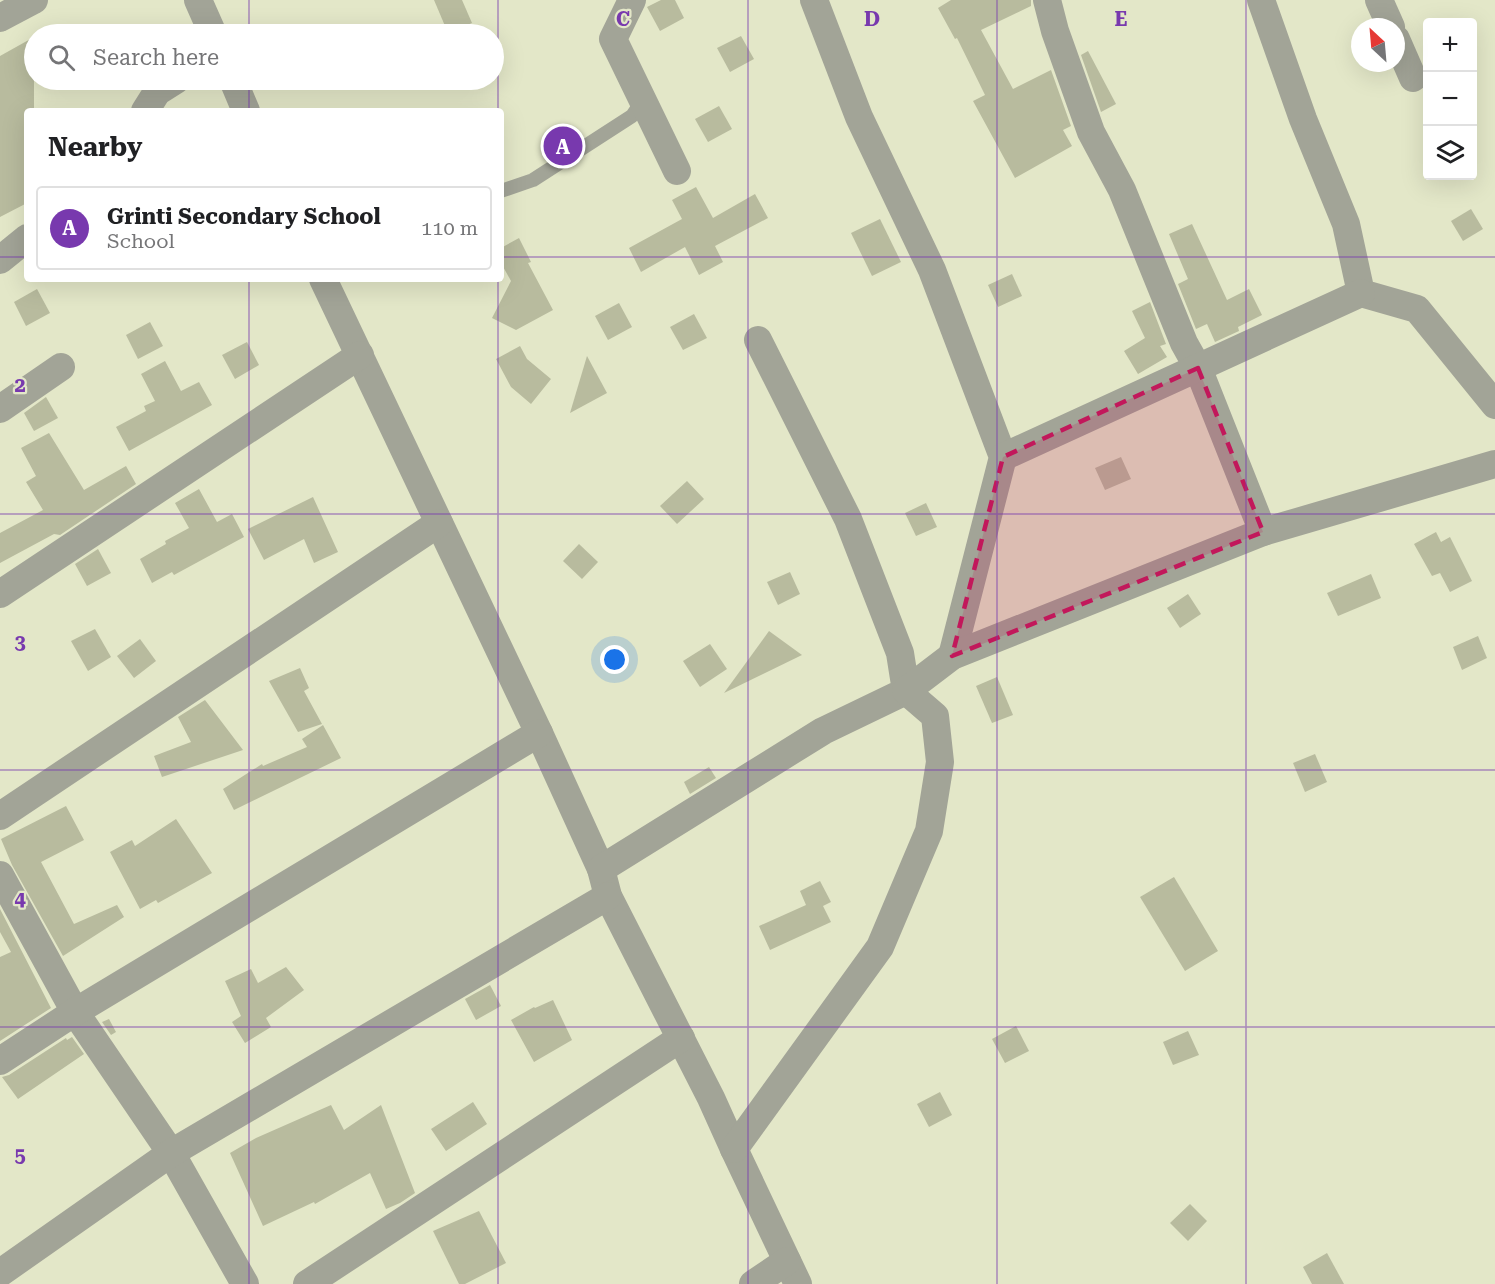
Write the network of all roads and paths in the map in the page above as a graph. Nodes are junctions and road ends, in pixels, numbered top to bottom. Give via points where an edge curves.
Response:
1 (34, 0) edge
2 (198, 0) edge
3 (632, 0) edge
4 (814, 0) edge
5 (1047, 0) edge
6 (1261, 0) edge
7 (1379, 0) edge
8 (0, 18) edge
9 (1387, 18) edge
10 (209, 24) edge
11 (1405, 60) edge
12 (1413, 78) dead end
13 (160, 90) edge
14 (237, 90) edge
15 (643, 100) junction
16 (147, 108) edge
17 (245, 108) edge
18 (677, 171) dead end
19 (504, 190) edge
20 (24, 240) edge
21 (0, 260) edge
22 (324, 282) edge
23 (1361, 293) junction
24 (758, 340) dead end
25 (360, 355) junction
26 (61, 367) dead end
27 (1198, 368) junction
28 (1495, 405) edge
29 (0, 409) edge
30 (1003, 457) junction
31 (1495, 465) edge
32 (439, 523) junction
33 (1263, 532) junction
34 (0, 594) edge
35 (952, 656) junction
36 (906, 691) junction
37 (538, 733) junction
38 (0, 816) edge
39 (0, 875) edge
40 (605, 882) junction
41 (75, 1012) junction
42 (681, 1038) junction
43 (0, 1061) edge
44 (734, 1149) junction
45 (171, 1153) junction
46 (0, 1273) edge
47 (793, 1273) edge
48 (245, 1284) edge
49 (307, 1284) edge
50 (753, 1284) edge

1 - 8 street
2 - 10 street
3 - 15 street via 613,39
4 - 30 street via 859,117 932,270
5 - 27 street via 1091,132 1122,190 1184,343
6 - 23 street via 1303,120 1346,224
7 - 9 street
11 - 12 street
13 - 16 street
14 - 17 street
15 - 18 street
15 - 19 lane via 632,116 533,180
20 - 21 street
22 - 25 street
23 - 27 street
23 - 28 street via 1417,309
24 - 36 street via 848,519 900,653
25 - 32 street
25 - 34 street
26 - 29 street
27 - 30 street
27 - 33 street
30 - 35 street
31 - 33 street
32 - 37 street
32 - 38 street
33 - 35 street
35 - 36 street
36 - 40 street via 823,731
36 - 44 street via 935,716 940,762 929,831 880,947
37 - 40 street
37 - 41 street
39 - 41 street
40 - 42 street
40 - 45 street
41 - 43 street
41 - 45 street
42 - 44 street
42 - 49 street
44 - 47 street
45 - 46 street
45 - 48 street
47 - 50 street

